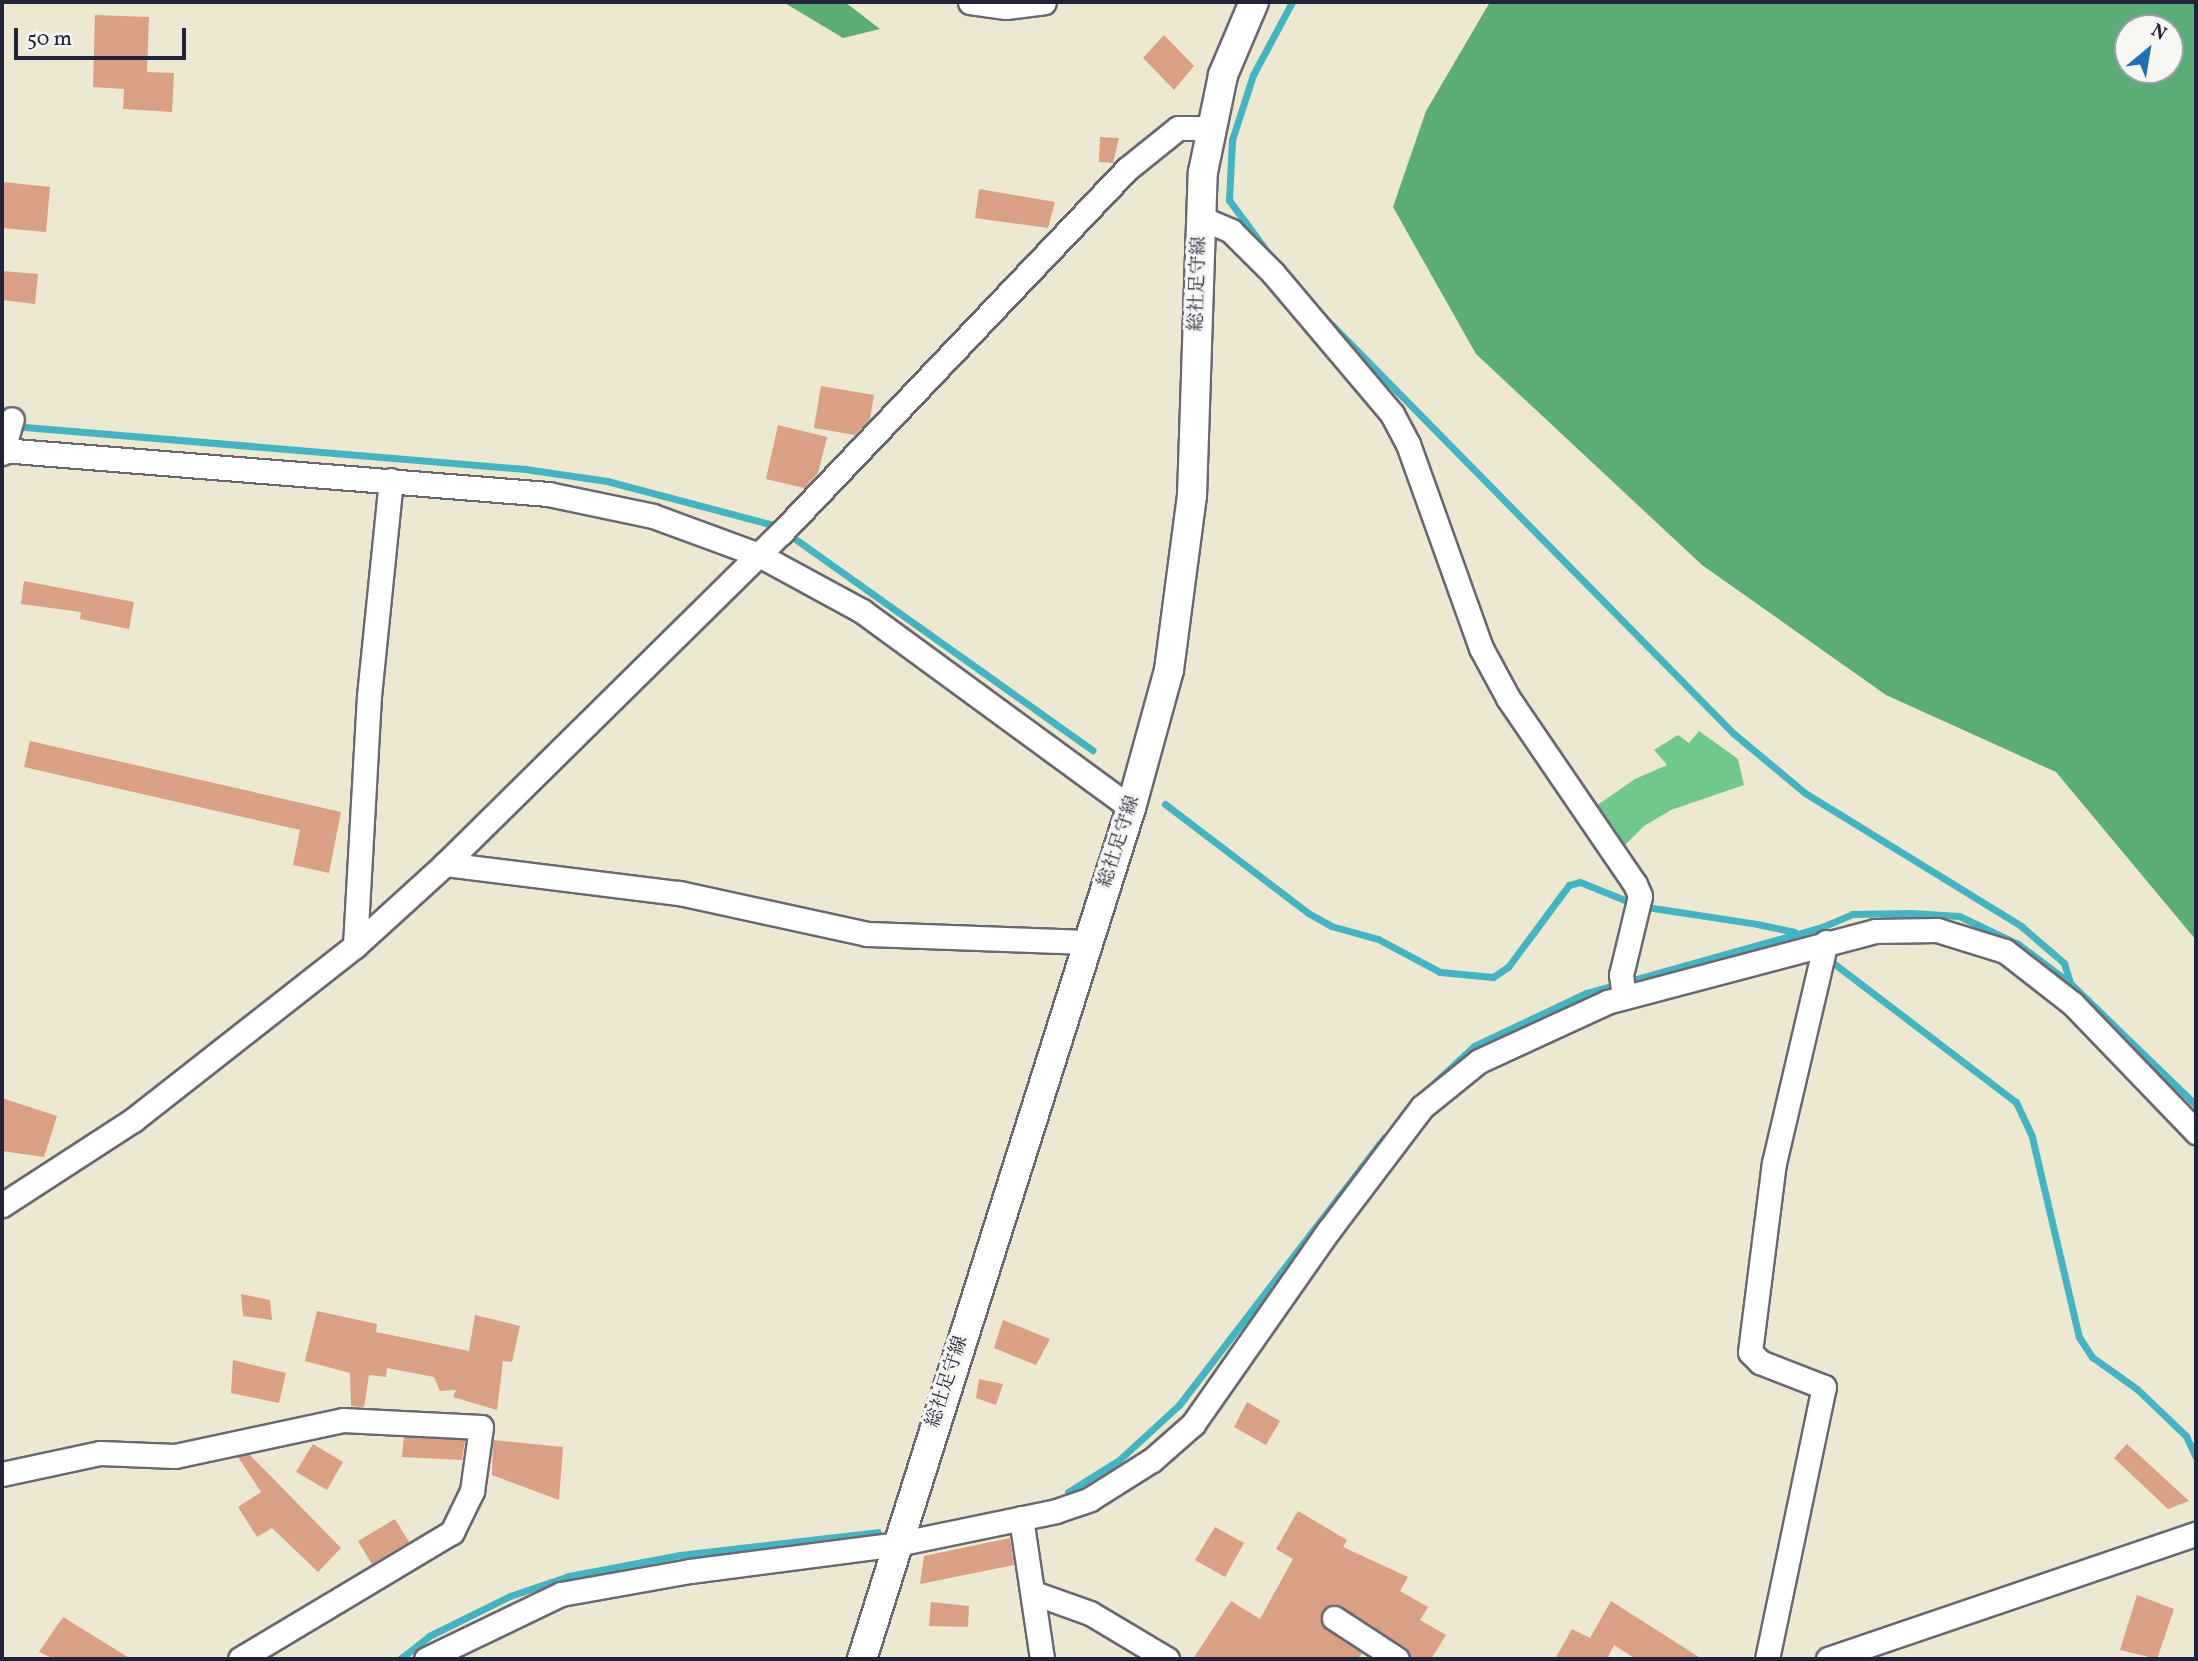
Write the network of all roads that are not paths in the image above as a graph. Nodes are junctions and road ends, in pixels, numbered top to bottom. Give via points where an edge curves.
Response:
1 (970, 2) edge
2 (1044, 2) edge
3 (1254, 2) edge
4 (1210, 128) junction
5 (1202, 218) junction
6 (5, 441) edge
7 (391, 480) junction
8 (759, 555) junction
9 (1131, 808) junction
10 (445, 864) junction
11 (1089, 942) junction
12 (1826, 942) junction
13 (355, 946) junction
14 (1622, 987) junction
15 (2196, 1132) edge
16 (2, 1205) edge
17 (2, 1474) edge
18 (1021, 1518) junction
19 (2196, 1534) edge
20 (897, 1544) junction
21 (1034, 1593) junction
22 (1334, 1618) dead end
23 (240, 1659) edge
24 (426, 1659) edge
25 (862, 1659) edge
26 (1042, 1659) edge
27 (1167, 1659) edge
28 (1397, 1659) edge
29 (1767, 1659) edge
30 (1828, 1659) edge

1 - 2 street via 1006,7
3 - 4 main road, 総社足守線 via 1223,75
4 - 5 main road, 総社足守線
4 - 8 street via 1178,128 1127,169
5 - 9 main road, 総社足守線 via 1185,570 1169,670
5 - 14 street via 1231,231 1273,273 1392,414 1408,444 1481,648 1639,904
6 - 7 street
7 - 8 street via 602,503 713,535
7 - 13 street via 369,696
8 - 9 street via 862,611
8 - 10 street
9 - 11 main road, 総社足守線
10 - 11 street via 679,893 867,934
10 - 13 street
11 - 20 main road, 総社足守線
12 - 14 street
12 - 15 street via 1875,930 1937,930 2005,951 2073,1004
12 - 29 street via 1774,1163 1750,1352 1760,1362 1824,1387
13 - 16 street via 133,1120
14 - 18 street via 1479,1061 1422,1107 1193,1423 1152,1460 1090,1499
17 - 23 street via 100,1453 175,1456 343,1420 481,1427 472,1491 452,1532
18 - 20 street
18 - 21 street
19 - 30 street
20 - 24 street via 691,1571 561,1594
20 - 25 main road, 総社足守線
21 - 26 street
21 - 27 street via 1090,1613
22 - 28 street

